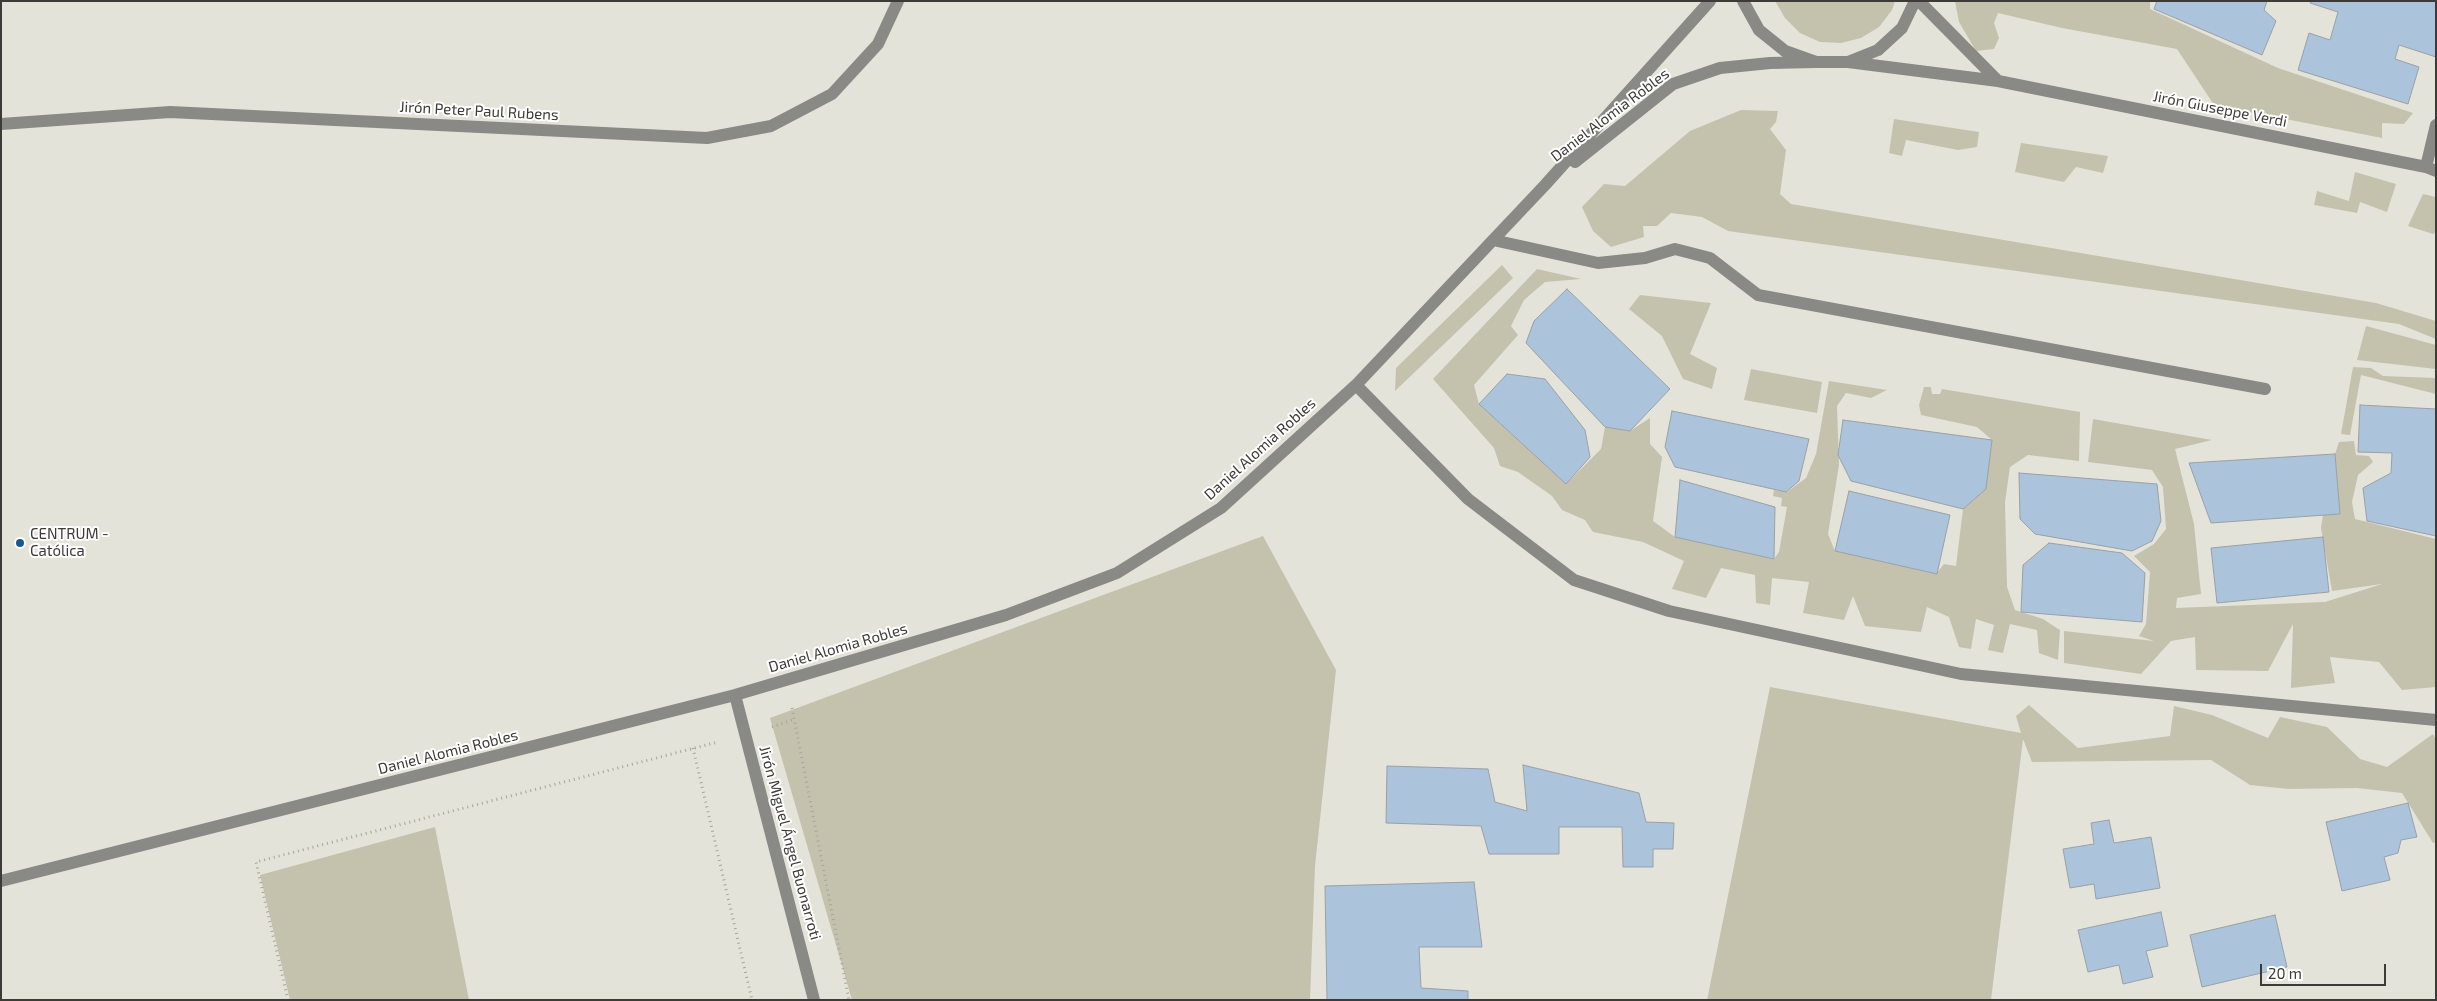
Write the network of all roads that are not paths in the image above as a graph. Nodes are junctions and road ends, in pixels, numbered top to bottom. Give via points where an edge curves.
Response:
1 (898, 1) edge
2 (1710, 1) edge
3 (1743, 1) edge
4 (1917, 1) edge
5 (1816, 62) junction
6 (1848, 62) junction
7 (1998, 81) junction
8 (1, 124) edge
9 (2436, 125) edge
10 (2431, 169) edge
11 (1545, 185) junction
12 (1492, 240) junction
13 (1356, 385) junction
14 (2265, 389) dead end
15 (735, 695) junction
16 (2436, 720) edge
17 (1, 881) edge
18 (814, 1000) edge

1 - 8 street, Jirón Peter Paul Rubens via 878,44 832,94 771,126 707,138 170,112
2 - 11 street, Daniel Alomia Robles
3 - 5 street via 1759,30 1785,51
4 - 6 street via 1902,28 1878,50
4 - 7 street
5 - 6 street, Daniel Alomia Robles
5 - 11 street, Daniel Alomia Robles via 1720,68 1673,84
6 - 7 street, Jirón Giuseppe Verdi
7 - 10 street, Jirón Giuseppe Verdi
9 - 10 street
11 - 12 street, Daniel Alomia Robles
12 - 13 street, Daniel Alomia Robles
12 - 14 street via 1598,263 1645,258 1675,249 1710,258 1758,295
13 - 15 street, Daniel Alomia Robles via 1221,508 1117,573 1006,615
13 - 16 street via 1468,498 1574,580 1668,612 1961,674
15 - 17 street, Daniel Alomia Robles
15 - 18 street, Jirón Miguel Ángel Buonarroti

